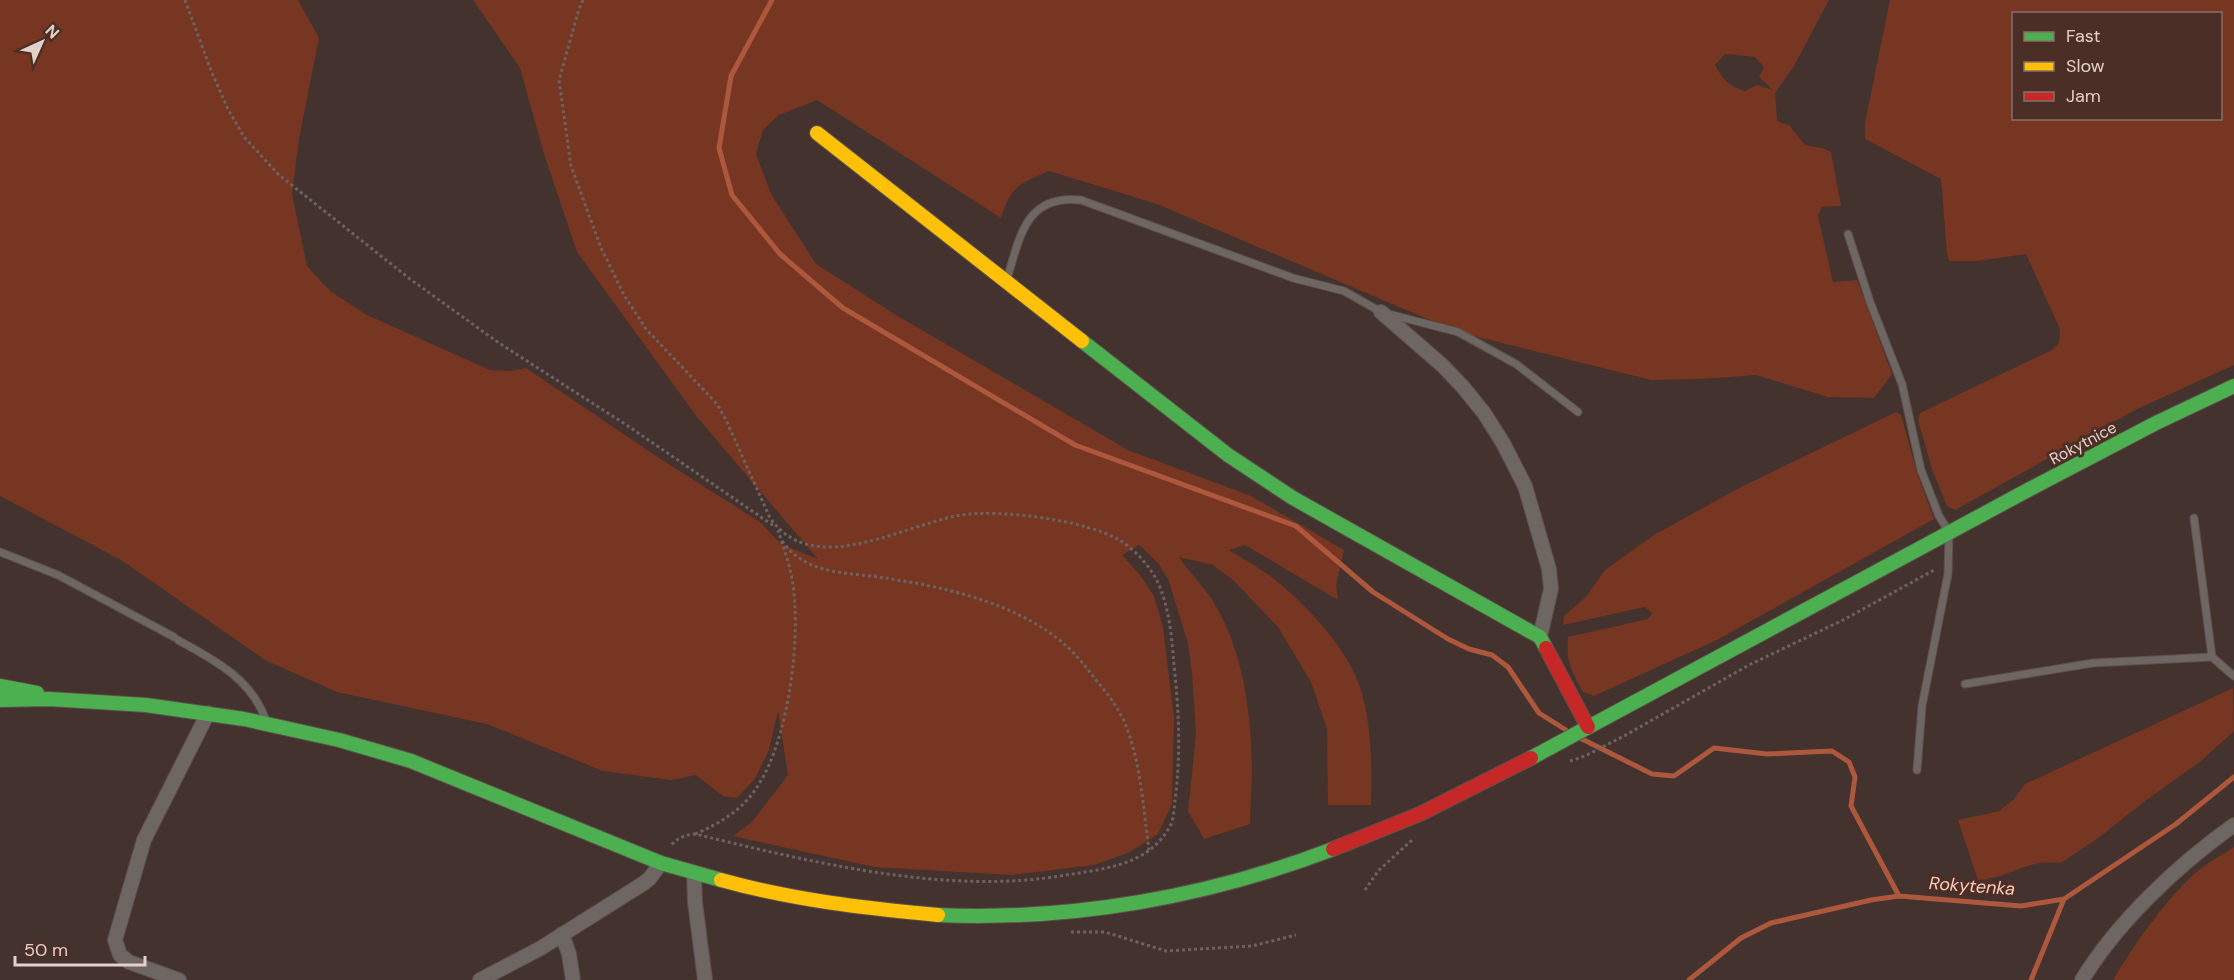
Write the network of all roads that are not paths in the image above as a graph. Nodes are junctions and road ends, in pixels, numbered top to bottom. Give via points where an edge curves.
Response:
1 (816, 133) dead end
2 (1848, 234) dead end
3 (1007, 282) junction
4 (1381, 312) junction
5 (2234, 386) edge
6 (1578, 412) dead end
7 (2194, 518) dead end
8 (1948, 532) junction
9 (0, 552) edge
10 (1540, 637) junction
11 (2212, 657) junction
12 (2234, 676) edge
13 (1965, 684) dead end
14 (0, 686) edge
15 (0, 700) edge
16 (78, 700) junction
17 (208, 713) junction
18 (267, 724) junction
19 (1586, 728) junction
20 (1917, 770) dead end
21 (2234, 825) edge
22 (661, 862) junction
23 (694, 873) junction
24 (562, 934) junction
25 (179, 980) edge
26 (480, 980) edge
27 (573, 980) edge
28 (705, 980) edge
29 (2082, 980) edge

1 - 3 main road
2 - 8 lane via 1902,384 1921,470
3 - 4 lane via 1030,219 1039,208 1065,198 1081,200 1293,278 1344,291
3 - 10 main road via 1228,455 1293,498
4 - 6 lane via 1475,340 1516,364
4 - 10 street via 1463,387 1497,433 1525,486 1551,589
5 - 8 main road, Rokytnice
7 - 11 lane
8 - 19 main road, Rokytnice
8 - 20 lane via 1948,574 1922,706
9 - 18 lane via 58,575 217,661 233,672 255,698
10 - 19 main road
11 - 12 lane
11 - 13 lane via 2093,663
14 - 16 main road
15 - 16 main road
16 - 17 main road, Rokytnice
17 - 18 main road, Rokytnice
17 - 25 street via 144,840 115,940 120,955 129,962
18 - 22 main road, Rokytnice via 388,754
19 - 23 main road, Rokytnice via 1479,787 1330,852 1217,888 1121,906 1018,917 934,916 839,907
21 - 29 street via 2147,897
22 - 23 main road, Rokytnice
22 - 24 street via 650,879
23 - 28 street
24 - 26 street
24 - 27 street

